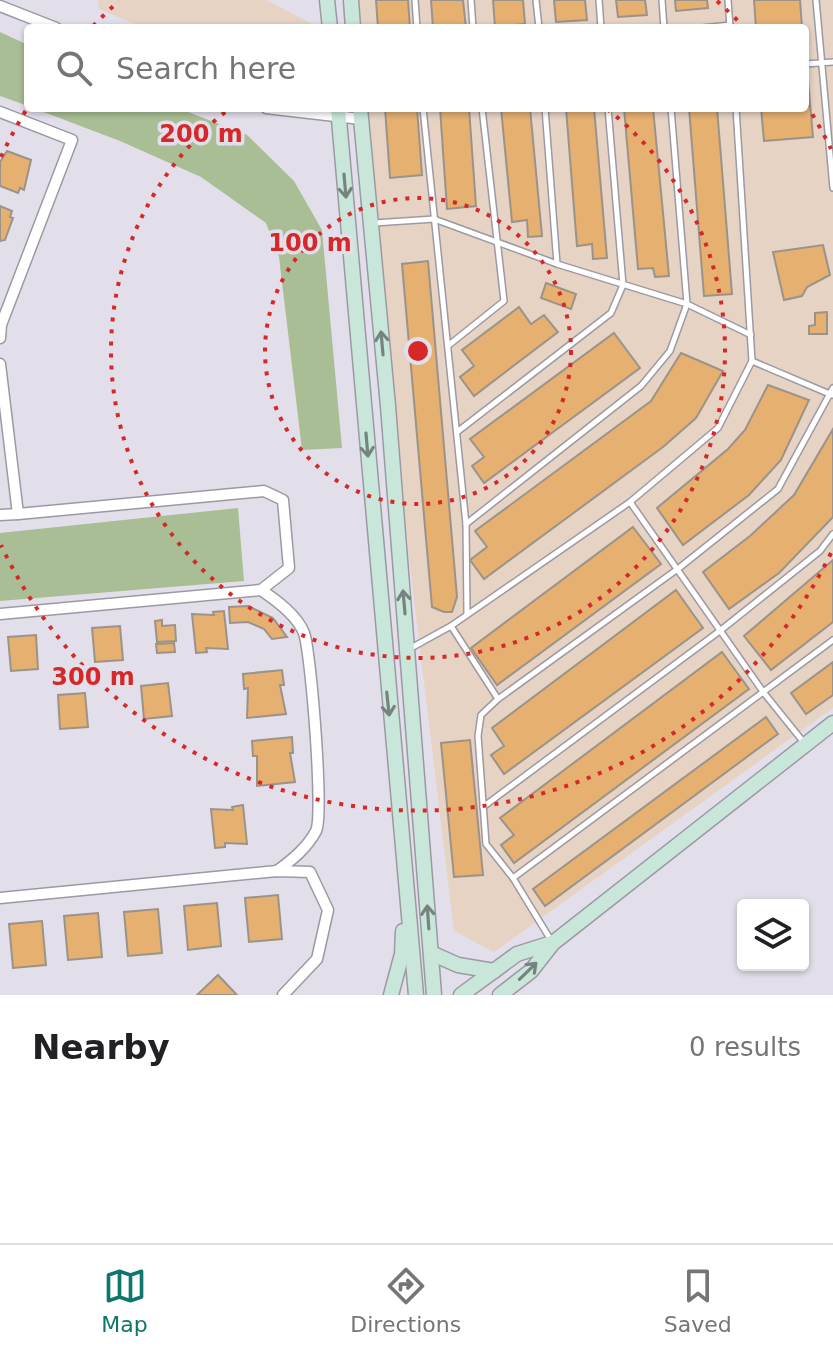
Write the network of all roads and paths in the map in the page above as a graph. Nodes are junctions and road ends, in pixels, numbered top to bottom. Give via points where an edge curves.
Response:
1 (327, 0) edge
2 (351, 0) edge
3 (415, 0) edge
4 (471, 0) edge
5 (536, 0) edge
6 (599, 0) edge
7 (662, 0) edge
8 (728, 0) edge
9 (816, 0) edge
10 (0, 6) edge
11 (46, 24) edge
12 (330, 24) edge
13 (353, 24) edge
14 (417, 24) edge
15 (473, 24) edge
16 (539, 24) edge
17 (601, 24) edge
18 (664, 24) edge
19 (730, 24) edge
20 (823, 62) junction
21 (833, 62) edge
22 (809, 64) edge
23 (0, 112) edge
24 (423, 112) edge
25 (482, 112) edge
26 (545, 112) edge
27 (608, 112) edge
28 (671, 112) edge
29 (736, 112) edge
30 (338, 113) edge
31 (360, 114) edge
32 (833, 188) edge
33 (434, 219) junction
34 (371, 224) junction
35 (498, 241) junction
36 (557, 264) junction
37 (623, 285) junction
38 (687, 304) junction
39 (752, 335) junction
40 (0, 338) edge
41 (449, 346) junction
42 (752, 361) junction
43 (0, 364) edge
44 (833, 393) edge
45 (456, 433) junction
46 (630, 502) junction
47 (18, 514) junction
48 (0, 515) edge
49 (466, 524) junction
50 (833, 534) edge
51 (679, 568) junction
52 (261, 590) junction
53 (0, 614) edge
54 (467, 615) junction
55 (451, 626) junction
56 (721, 630) junction
57 (833, 640) edge
58 (407, 650) junction
59 (764, 693) junction
60 (498, 699) junction
61 (833, 723) edge
62 (806, 745) junction
63 (483, 807) junction
64 (277, 871) junction
65 (406, 878) junction
66 (513, 878) junction
67 (0, 898) edge
68 (553, 943) junction
69 (431, 953) junction
70 (494, 971) junction
71 (283, 995) edge
72 (391, 995) edge
73 (416, 995) edge
74 (434, 995) edge
75 (461, 995) edge
76 (500, 995) edge

1 - 12 street
2 - 13 street
3 - 14 lane
4 - 15 lane
5 - 16 lane
6 - 17 lane
7 - 18 lane
8 - 19 lane
9 - 20 lane
10 - 11 street
20 - 21 lane
20 - 22 lane
20 - 32 lane
23 - 40 street via 72,140
24 - 33 lane
25 - 35 lane
26 - 36 lane
27 - 37 lane
28 - 38 lane
29 - 39 lane
30 - 31 street
30 -> 65 street
31 - 34 street
33 - 34 lane
33 - 35 lane
33 - 41 lane
58 -> 34 street
35 - 36 lane
35 - 41 lane via 504,301
36 - 37 lane
37 - 38 lane
37 - 45 lane via 611,313
38 - 39 lane
38 - 49 lane via 670,351 641,386
39 - 42 lane
41 - 45 lane
42 - 44 lane
42 - 46 lane via 718,428
43 - 47 street
44 - 51 lane via 778,489
45 - 49 lane
46 - 51 lane
46 - 54 lane
47 - 48 street
47 - 52 street via 264,491 283,500 289,568
49 - 54 lane
50 - 56 lane via 820,551
51 - 56 lane
51 - 60 lane
52 - 53 street
52 - 64 street via 283,605 304,632 321,792 317,829 297,856
54 - 55 lane
55 - 58 lane
55 - 60 lane
56 - 59 lane
56 - 63 lane
57 - 59 lane
69 -> 58 street
59 - 62 lane
59 - 66 lane
60 - 63 lane via 481,715 478,736
61 - 62 street
62 - 68 street
63 - 66 lane via 486,844
64 - 67 street
64 - 71 street via 310,872 328,910 317,959
65 - 72 street via 402,954
65 - 73 street
66 - 68 lane
68 - 70 street via 517,954
76 -> 68 street via 531,971
69 - 70 street via 458,965
69 - 74 street
70 - 75 street

